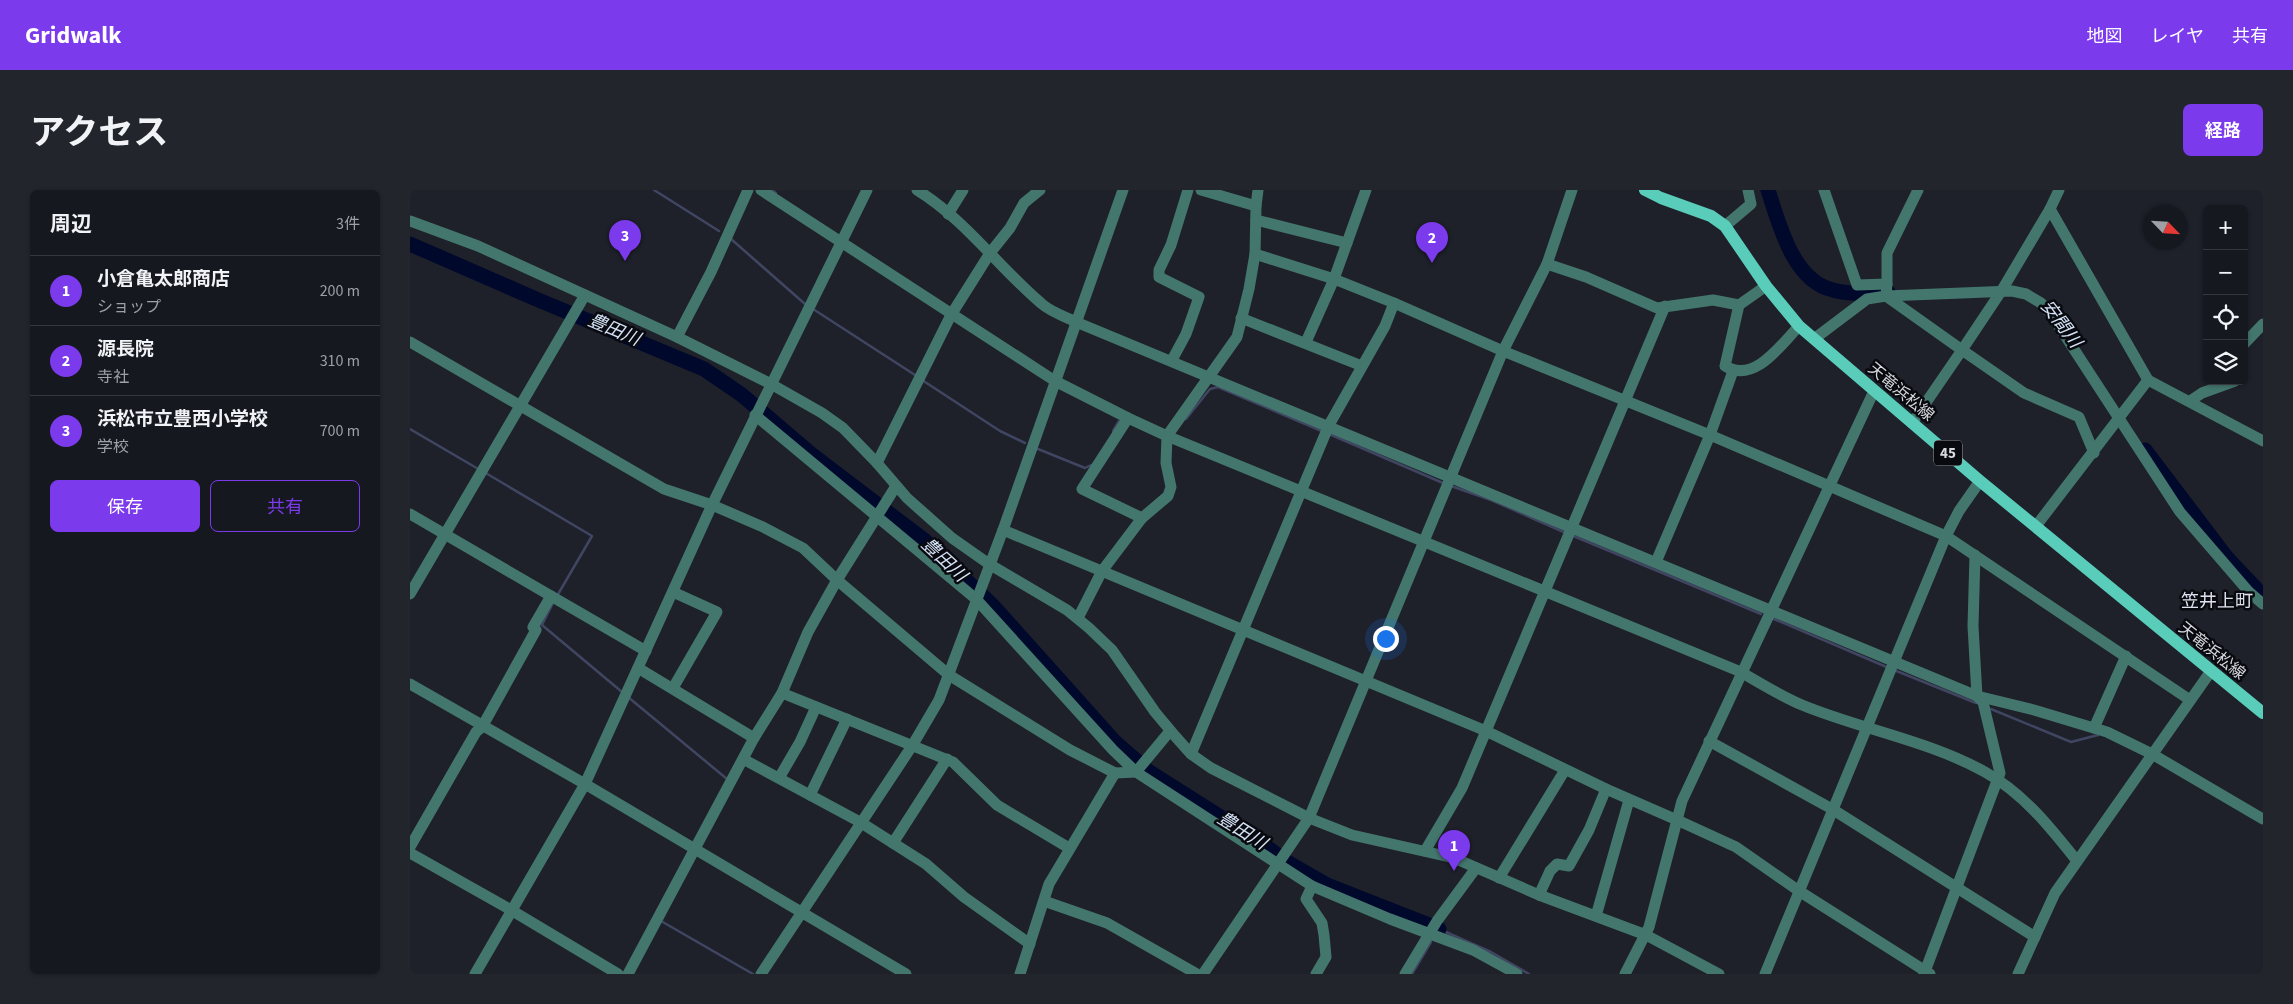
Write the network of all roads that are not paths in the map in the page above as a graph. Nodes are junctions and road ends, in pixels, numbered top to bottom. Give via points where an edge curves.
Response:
1 (748, 190) edge
2 (761, 190) edge
3 (867, 190) edge
4 (918, 190) edge
5 (963, 190) edge
6 (1040, 190) edge
7 (1123, 190) edge
8 (1188, 190) edge
9 (1201, 190) edge
10 (1258, 190) edge
11 (1366, 190) edge
12 (1572, 190) edge
13 (1645, 190) edge
14 (1748, 190) edge
15 (1824, 190) edge
16 (1918, 190) edge
17 (2058, 190) edge
18 (1256, 206) junction
19 (2050, 208) junction
20 (948, 214) junction
21 (1256, 220) junction
22 (410, 221) edge
23 (1725, 226) junction
24 (842, 242) junction
25 (1347, 243) junction
26 (990, 253) junction
27 (1255, 254) junction
28 (1547, 264) junction
29 (1334, 279) junction
30 (1766, 286) junction
31 (2003, 288) junction
32 (1886, 291) junction
33 (585, 295) junction
34 (1394, 303) junction
35 (1739, 305) junction
36 (1666, 306) junction
37 (950, 314) junction
38 (1241, 318) junction
39 (1076, 322) junction
40 (2263, 324) edge
41 (1799, 326) junction
42 (677, 337) junction
43 (1814, 339) junction
44 (2248, 340) edge
45 (410, 342) edge
46 (1306, 342) junction
47 (1962, 350) junction
48 (1503, 351) junction
49 (1172, 360) junction
50 (1362, 366) junction
51 (1733, 371) junction
52 (1210, 377) junction
53 (2148, 380) junction
54 (1055, 381) junction
55 (771, 384) junction
56 (2224, 385) edge
57 (1874, 391) junction
58 (1624, 400) junction
59 (2190, 401) junction
60 (520, 406) junction
61 (755, 415) junction
62 (2122, 416) junction
63 (1128, 418) junction
64 (1912, 423) junction
65 (1327, 431) junction
66 (1710, 435) junction
67 (1166, 436) junction
68 (2263, 441) edge
69 (2094, 453) junction
70 (877, 463) junction
71 (1980, 481) junction
72 (1449, 482) junction
73 (896, 486) junction
74 (1828, 486) junction
75 (1302, 490) junction
76 (712, 505) junction
77 (880, 512) junction
78 (410, 514) edge
79 (1142, 518) junction
80 (2036, 526) junction
81 (1003, 530) junction
82 (1571, 532) junction
83 (446, 535) junction
84 (1946, 536) junction
85 (1424, 541) junction
86 (1975, 555) junction
87 (1656, 562) junction
88 (989, 564) junction
89 (1102, 571) junction
90 (837, 580) junction
91 (673, 592) junction
92 (1546, 592) junction
93 (410, 594) edge
94 (555, 598) junction
95 (977, 598) junction
96 (2263, 604) edge
97 (1771, 610) junction
98 (1078, 618) junction
99 (1244, 630) junction
100 (646, 651) junction
101 (2126, 656) junction
102 (1892, 667) junction
103 (638, 668) junction
104 (2211, 671) junction
105 (1741, 672) junction
106 (949, 675) junction
107 (1366, 681) junction
108 (410, 684) edge
109 (673, 688) junction
110 (782, 693) junction
111 (1977, 696) junction
112 (2190, 700) junction
113 (816, 707) junction
114 (2263, 713) edge
115 (847, 719) junction
116 (482, 727) junction
117 (1867, 728) junction
118 (2094, 728) junction
119 (1170, 731) junction
120 (1486, 732) junction
121 (754, 738) junction
122 (1709, 741) junction
123 (912, 746) junction
124 (1191, 754) junction
125 (2152, 754) junction
126 (743, 759) junction
127 (947, 759) junction
128 (1565, 770) junction
129 (1115, 772) junction
130 (1136, 772) junction
131 (779, 778) junction
132 (1997, 781) junction
133 (585, 784) junction
134 (1606, 789) junction
135 (810, 795) junction
136 (1629, 800) junction
137 (1832, 810) junction
138 (1309, 818) junction
139 (2263, 819) edge
140 (1677, 820) junction
141 (860, 822) junction
142 (893, 843) junction
143 (410, 847) edge
144 (1069, 848) junction
145 (694, 850) junction
146 (1426, 851) junction
147 (410, 853) edge
148 (2077, 862) junction
149 (1278, 864) junction
150 (1476, 868) junction
151 (1499, 878) junction
152 (1312, 886) junction
153 (1956, 887) junction
154 (1799, 891) junction
155 (1539, 895) junction
156 (1044, 901) junction
157 (511, 910) junction
158 (802, 913) junction
159 (1596, 916) junction
160 (1430, 933) junction
161 (1646, 935) junction
162 (2035, 937) junction
163 (1030, 944) junction
164 (1926, 973) edge
165 (475, 974) edge
166 (618, 974) edge
167 (628, 974) edge
168 (762, 974) edge
169 (906, 974) edge
170 (1020, 974) edge
171 (1197, 974) edge
172 (1203, 974) edge
173 (1316, 974) edge
174 (1405, 974) edge
175 (1517, 974) edge
176 (1624, 974) edge
177 (1719, 974) edge
178 (1765, 974) edge
179 (2018, 974) edge

1 - 42 street
2 - 24 street
3 - 24 street
4 - 20 street
5 - 20 street
6 - 26 street via 1024,203
7 - 39 street
8 - 49 street via 1171,245 1159,270 1159,277 1199,297 1186,334
9 - 18 street
10 - 18 street
11 - 25 street
12 - 28 street
13 - 23 main road, 天竜浜松線 / 45 via 1711,216
14 - 23 street via 1751,204
15 - 32 street via 1856,285
16 - 32 street via 1887,253
17 - 19 street
18 - 21 street
19 - 31 street
19 - 53 street
20 - 26 street
21 - 25 street
21 - 27 street
22 - 33 street via 478,246
23 - 30 main road, 天竜浜松線 / 45
24 - 37 street
24 - 55 street
25 - 29 street
26 - 37 street
26 - 39 street via 1044,306
27 - 29 street
27 - 38 street
28 - 36 street via 1658,308
28 - 48 street
29 - 34 street
29 - 46 street
30 - 35 street
30 - 41 main road, 天竜浜松線 / 45
31 - 32 street
31 - 47 street
31 - 62 street via 2026,294 2052,314
32 - 43 street via 1867,299
32 - 47 street
33 - 42 street
33 - 60 street
34 - 48 street
34 - 50 street
35 - 36 street via 1713,300
35 - 51 street via 1725,366
36 - 58 street
37 - 54 street
37 - 70 street
38 - 46 street
38 - 52 street via 1237,337
39 - 49 street
39 - 54 street
40 - 44 street
41 - 43 main road, 天竜浜松線 / 45
41 - 51 street via 1768,358 1752,369
42 - 55 street
43 - 57 main road, 天竜浜松線 / 45
45 - 60 street
46 - 50 street
47 - 64 street
47 - 69 street via 2024,393 2079,417
48 - 58 street
48 - 72 street
49 - 52 street
50 - 65 street
51 - 66 street
52 - 65 street
52 - 67 street
53 - 59 street
53 - 62 street
54 - 63 street
54 - 81 street
55 - 61 street
55 - 70 street via 843,428
56 - 59 street
57 - 64 main road, 天竜浜松線 / 45
57 - 74 street
58 - 66 street
58 - 82 street
59 - 68 street
60 - 76 street via 664,488
60 - 83 street
61 - 76 street
61 - 77 street
62 - 69 street
62 - 96 street via 2180,512
63 - 67 street
63 - 79 street via 1082,489
64 - 71 main road, 天竜浜松線 / 45
65 - 72 street
65 - 75 street
66 - 74 street
66 - 87 street
67 - 75 street
67 - 79 street via 1166,463 1171,487 1168,496
69 - 80 street
70 - 73 street
71 - 80 main road, 天竜浜松線 / 45
71 - 84 street
72 - 82 street
72 - 85 street
73 - 77 street
73 - 88 street via 923,514
74 - 84 street
74 - 97 street
75 - 85 street
75 - 99 street
76 - 90 street via 802,548
76 - 91 street
77 - 90 street
77 - 95 street
78 - 83 street
79 - 89 street
80 - 104 main road, 天竜浜松線 / 45
81 - 88 street
81 - 89 street
82 - 87 street
82 - 92 street
83 - 93 street
83 - 94 street
84 - 86 street
84 - 102 street
85 - 92 street
85 - 107 street
86 - 101 street
86 - 111 street via 1973,626
87 - 97 street
88 - 95 street
88 - 98 street
89 - 98 street
89 - 99 street
90 - 106 street
90 - 110 street via 808,632
91 - 100 street
91 - 109 street via 716,612
92 - 105 street
92 - 120 street
94 - 100 street
94 - 116 street via 534,626 536,630
95 - 106 street
95 - 130 street
97 - 102 street
97 - 105 street
98 - 119 street via 1112,650
99 - 107 street
99 - 124 street
100 - 103 street
101 - 112 street
101 - 118 street
102 - 111 street
102 - 117 street
103 - 109 street
103 - 133 street
104 - 112 street
104 - 114 main road, 天竜浜松線 / 45
105 - 117 street via 1802,705
105 - 122 street
106 - 123 street via 936,706
106 - 129 street via 1070,750
107 - 120 street
107 - 138 street
108 - 116 street
109 - 121 street
110 - 113 street
110 - 121 street
111 - 118 street
111 - 132 street via 1983,702 2000,773
112 - 125 street
113 - 115 street
113 - 131 street
115 - 123 street
115 - 135 street
116 - 133 street
116 - 143 street via 476,732
117 - 132 street via 1965,762
117 - 137 street
118 - 125 street
119 - 124 street
119 - 130 street
120 - 128 street
120 - 146 street via 1462,788
121 - 126 street
122 - 137 street
122 - 140 street
123 - 127 street
123 - 141 street
124 - 138 street via 1219,773
125 - 139 street
125 - 148 street
126 - 131 street
126 - 145 street
127 - 142 street
127 - 144 street via 954,762 997,805
128 - 134 street
128 - 151 street
129 - 130 street
129 - 144 street
130 - 149 street
131 - 135 street
132 - 148 street via 2036,812
132 - 153 street
133 - 145 street
133 - 157 street
134 - 136 street
134 - 155 street via 1569,866 1557,864 1550,871
135 - 141 street
136 - 140 street
136 - 159 street
137 - 153 street
137 - 154 street
138 - 146 street via 1352,836
138 - 149 street
140 - 154 street via 1736,847
140 - 161 street
141 - 142 street
141 - 158 street
142 - 163 street via 926,864 970,902
144 - 156 street via 1049,884
145 - 158 street
145 - 167 street
146 - 150 street
147 - 157 street
148 - 162 street via 2055,894
149 - 152 street
149 - 172 street
150 - 151 street
150 - 160 street
151 - 155 street
152 - 160 street
152 - 173 street via 1306,899 1322,923 1326,957
153 - 162 street
153 - 164 street
154 - 164 street
154 - 178 street
155 - 159 street
156 - 163 street
156 - 171 street via 1107,923
157 - 165 street
157 - 166 street
158 - 168 street
158 - 169 street
159 - 161 street
160 - 174 street
160 - 175 street via 1473,950
161 - 176 street
161 - 177 street
162 - 179 street
163 - 170 street

